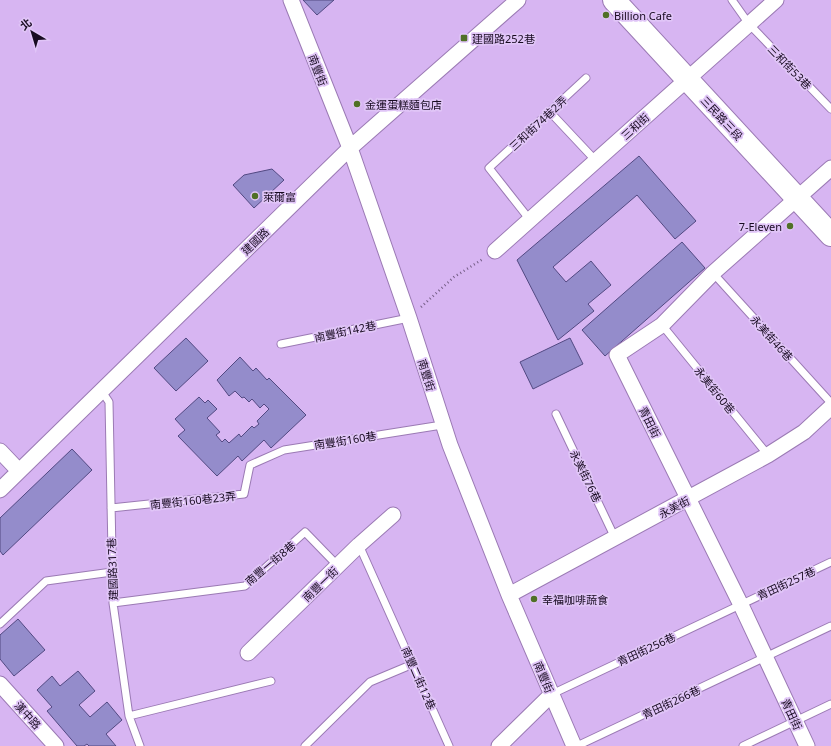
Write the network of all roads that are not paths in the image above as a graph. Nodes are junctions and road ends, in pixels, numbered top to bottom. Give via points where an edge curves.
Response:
1 (291, 0) edge
2 (518, 0) edge
3 (614, 0) edge
4 (732, 0) edge
5 (776, 0) edge
6 (749, 24) junction
7 (586, 78) dead end
8 (687, 79) junction
9 (831, 109) edge
10 (550, 112) junction
11 (350, 148) junction
12 (596, 161) junction
13 (831, 168) edge
14 (797, 199) junction
15 (530, 220) junction
16 (831, 235) edge
17 (495, 251) road end
18 (713, 273) junction
19 (409, 318) junction
20 (662, 325) junction
21 (281, 344) dead end
22 (102, 390) junction
23 (831, 403) edge
24 (831, 407) edge
25 (556, 414) dead end
26 (442, 425) junction
27 (0, 451) edge
28 (768, 455) junction
29 (250, 464) joint
30 (19, 471) junction
31 (0, 490) edge
32 (689, 498) junction
33 (111, 508) junction
34 (393, 515) dead end
35 (615, 538) junction
36 (359, 545) junction
37 (831, 562) edge
38 (338, 566) junction
39 (112, 572) junction
40 (509, 595) junction
41 (113, 602) junction
42 (741, 605) junction
43 (0, 624) edge
44 (831, 626) edge
45 (248, 653) dead end
46 (765, 657) junction
47 (413, 664) junction
48 (271, 681) dead end
49 (0, 684) edge
50 (552, 694) junction
51 (831, 704) edge
52 (129, 716) junction
53 (796, 722) junction
54 (56, 746) edge
55 (140, 746) edge
56 (305, 746) edge
57 (449, 746) edge
58 (499, 746) edge
59 (575, 746) edge
60 (743, 746) edge
61 (807, 746) edge

1 - 11 street, 南豐街
2 - 11 street, 建國路
3 - 8 main road, 三民路三段
4 - 6 lane, 三和街53巷
5 - 6 street, 三和街
6 - 8 street, 三和街
6 - 9 lane, 三和街53巷
7 - 10 lane, 三和街74巷2弄
8 - 12 street, 三和街
8 - 14 main road, 三民路三段
10 - 12 lane
10 - 15 lane, 三和街74巷2弄 via 489,168
11 - 19 street, 南豐街
11 - 22 street, 建國路
12 - 15 street, 三和街
13 - 14 street, 青田街
14 - 16 main road, 三民路三段
14 - 18 street, 青田街
15 - 17 street, 三和街
18 - 20 street, 青田街
18 - 23 lane, 永美街46巷
19 - 21 lane, 南豐街142巷
19 - 26 street, 南豐街
20 - 28 lane, 永美街60巷
20 - 32 street, 青田街 via 617,355
22 - 30 street, 建國路
22 - 33 lane, 建國路317巷 via 109,402
24 - 28 street, 永美街 via 804,432
25 - 35 lane, 永美街76巷
26 - 29 lane, 南豐街160巷 via 284,450
26 - 40 street, 南豐街
27 - 30 street
28 - 32 street, 永美街
29 - 33 lane, 南豐街160巷23弄 via 244,494
30 - 31 street, 建國路
32 - 35 street, 永美街
32 - 42 street, 青田街
33 - 39 lane, 建國路317巷
34 - 36 street, 南豐一街
35 - 40 street, 永美街
36 - 38 street, 南豐一街
36 - 47 lane, 南豐二街12巷
37 - 42 lane, 青田街257巷
38 - 41 lane, 南豐一街8巷 via 306,532 245,586
38 - 45 street, 南豐一街
39 - 41 lane, 建國路317巷
39 - 43 lane via 46,581
40 - 50 street, 南豐街
41 - 52 lane, 建國路317巷
42 - 46 street, 青田街
42 - 50 lane, 青田街256巷
44 - 46 lane, 青田街266巷
46 - 53 street, 青田街
46 - 59 lane, 青田街266巷
47 - 56 lane via 370,682
47 - 57 lane, 南豐二街12巷
48 - 52 lane
49 - 54 street, 漢中路
50 - 58 street
50 - 59 street, 南豐街
51 - 53 lane
52 - 55 lane, 建國路317巷
53 - 60 lane
53 - 61 street, 青田街

